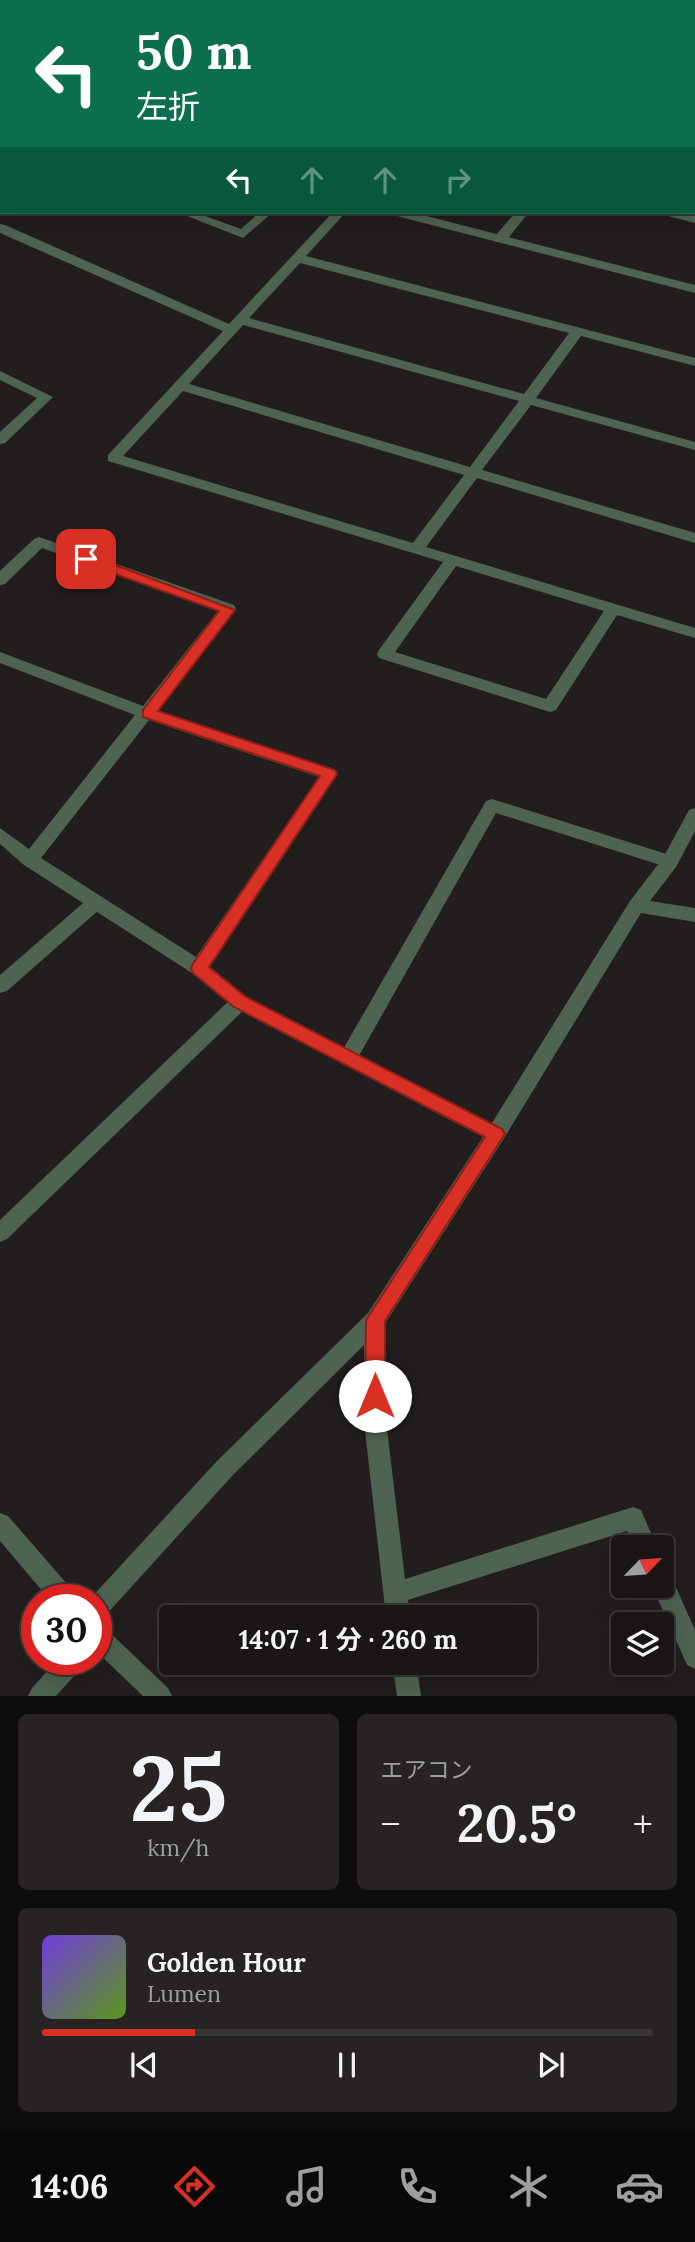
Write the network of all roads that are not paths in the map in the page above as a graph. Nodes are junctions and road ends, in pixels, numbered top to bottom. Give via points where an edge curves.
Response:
1 (188, 214) edge
2 (265, 214) edge
3 (338, 214) edge
4 (405, 214) edge
5 (521, 214) edge
6 (676, 214) edge
7 (695, 219) edge
8 (0, 228) edge
9 (500, 239) junction
10 (298, 258) junction
11 (695, 289) edge
12 (236, 325) junction
13 (577, 332) junction
14 (695, 362) edge
15 (0, 375) edge
16 (181, 386) junction
17 (528, 400) junction
18 (0, 440) edge
19 (695, 446) edge
20 (475, 472) junction
21 (695, 538) edge
22 (417, 549) junction
23 (452, 560) junction
24 (0, 580) edge
25 (614, 608) junction
26 (695, 633) edge
27 (0, 657) edge
28 (148, 714) junction
29 (695, 814) edge
30 (1, 835) edge
31 (30, 860) junction
32 (670, 862) junction
33 (94, 902) junction
34 (636, 906) junction
35 (695, 915) edge
36 (199, 968) junction
37 (0, 986) edge
38 (240, 1002) junction
39 (349, 1056) junction
40 (496, 1134) junction
41 (0, 1233) edge
42 (375, 1320) junction
43 (0, 1524) edge
44 (641, 1535) edge
45 (52, 1584) edge
46 (112, 1592) edge
47 (395, 1593) junction
48 (669, 1598) edge
49 (396, 1605) edge
50 (112, 1650) edge
51 (695, 1657) edge
52 (59, 1675) edge
53 (406, 1675) edge
54 (40, 1696) edge
55 (160, 1696) edge
56 (409, 1696) edge

1 - 2 street via 243,234
3 - 10 street
4 - 9 street
5 - 9 street
6 - 7 street
8 - 12 street
9 - 11 street
10 - 12 street
10 - 13 street
12 - 16 street
12 - 17 street
13 - 14 street
13 - 17 street
15 - 18 street via 46,397
16 - 20 street
16 - 22 street via 113,458
17 - 19 street
17 - 20 street
20 - 21 street
20 - 22 street
22 - 23 street
23 - 25 street
23 - 25 street via 385,653 550,706
24 - 28 street via 39,542 228,610
25 - 26 street
27 - 28 street
28 - 31 street
28 - 36 street via 330,774
29 - 32 street
30 - 31 street
31 - 33 street
32 - 34 street
32 - 39 street via 492,805
33 - 36 street
33 - 37 street
34 - 35 street
34 - 40 street
36 - 38 street
38 - 39 street
38 - 41 street
39 - 40 street
40 - 42 street
42 - 46 street via 225,1468
42 - 47 street via 375,1421
43 - 45 street
44 - 47 street via 633,1518
47 - 49 street
48 - 51 street
50 - 55 street
52 - 54 street
53 - 56 street

